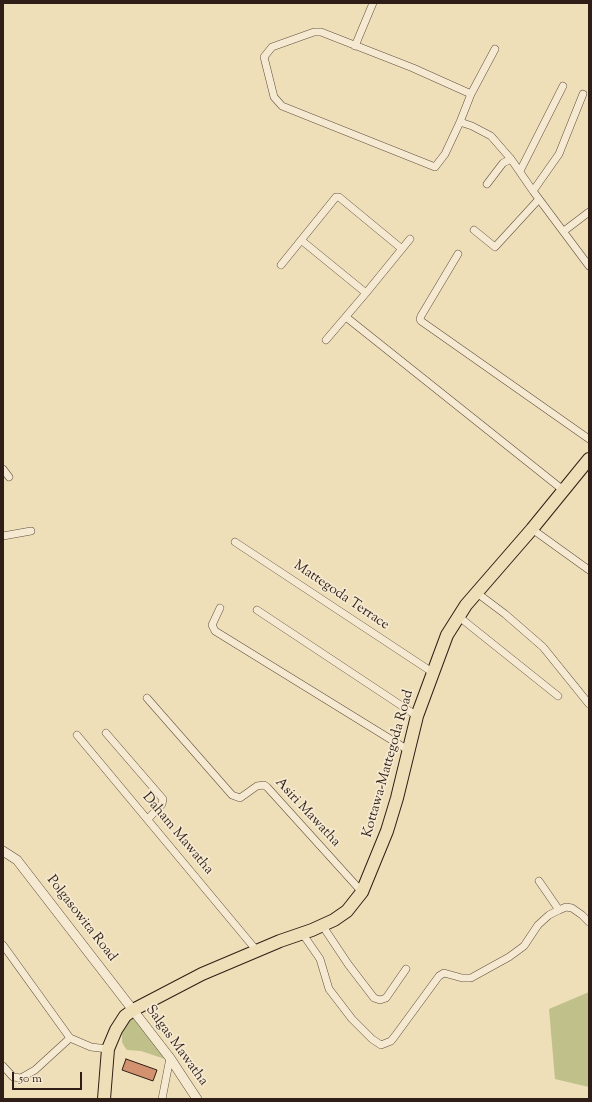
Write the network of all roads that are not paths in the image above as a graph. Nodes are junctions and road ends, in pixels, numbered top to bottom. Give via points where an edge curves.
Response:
1 (373, 3) edge
2 (355, 46) junction
3 (495, 49) dead end
4 (562, 86) dead end
5 (471, 94) junction
6 (584, 94) dead end
7 (460, 122) junction
8 (511, 159) junction
9 (520, 171) junction
10 (487, 184) dead end
11 (533, 191) junction
12 (539, 199) junction
13 (589, 212) edge
14 (474, 230) dead end
15 (564, 231) junction
16 (410, 239) dead end
17 (301, 240) junction
18 (402, 249) junction
19 (458, 254) dead end
20 (282, 265) dead end
21 (589, 266) edge
22 (366, 293) junction
23 (346, 317) junction
24 (326, 340) dead end
25 (589, 439) edge
26 (587, 464) edge
27 (3, 469) edge
28 (9, 477) dead end
29 (563, 490) junction
30 (532, 529) junction
31 (31, 531) dead end
32 (3, 536) edge
33 (235, 542) dead end
34 (589, 570) edge
35 (477, 593) junction
36 (220, 608) dead end
37 (257, 610) dead end
38 (458, 616) junction
39 (432, 672) junction
40 (558, 696) dead end
41 (147, 698) dead end
42 (589, 704) edge
43 (417, 716) junction
44 (106, 733) dead end
45 (77, 735) dead end
46 (408, 750) junction
47 (148, 819) junction
48 (3, 849) edge
49 (539, 881) dead end
50 (362, 892) junction
51 (559, 910) junction
52 (589, 922) edge
53 (322, 925) junction
54 (302, 934) junction
55 (3, 945) edge
56 (257, 950) junction
57 (406, 969) dead end
58 (133, 1010) junction
59 (70, 1038) junction
60 (108, 1049) junction
61 (170, 1058) junction
62 (3, 1066) edge
63 (104, 1099) edge
64 (162, 1099) edge
65 (197, 1099) edge

1 - 2 street
2 - 5 street
2 - 7 street via 321,32 314,32 272,47 264,57 274,97 282,106 436,167 446,154
3 - 5 street
4 - 9 street
5 - 7 street
6 - 11 street via 559,154
7 - 8 street via 491,136
8 - 9 street
8 - 10 street via 503,163
9 - 11 street
11 - 12 street
12 - 14 street via 495,247
12 - 15 street
13 - 15 street
15 - 21 street
16 - 18 street
17 - 18 street via 334,198 339,197
17 - 20 street
17 - 22 street
18 - 22 street
19 - 25 street via 421,316 421,321
22 - 23 street
23 - 24 street
23 - 29 street
26 - 29 main road, Kottawa-Mattegoda Road
27 - 28 street
29 - 30 main road, Kottawa-Mattegoda Road
30 - 34 street
30 - 35 main road, Kottawa-Mattegoda Road
31 - 32 street
33 - 39 street, Mattegoda Terrace
35 - 38 main road, Kottawa-Mattegoda Road
35 - 42 street via 543,647
36 - 46 street via 212,624 215,631
37 - 43 street
38 - 39 main road, Kottawa-Mattegoda Road
38 - 40 street
39 - 43 main road, Kottawa-Mattegoda Road
41 - 50 street, Asiri Mawatha via 232,795 240,798 257,786 267,787
43 - 46 main road, Kottawa-Mattegoda Road
44 - 47 street via 163,799 162,804
45 - 47 street, Daham Mawatha
46 - 50 main road, Kottawa-Mattegoda Road via 387,831
47 - 56 street, Daham Mawatha
48 - 58 street, Polgasowita Road via 17,860
49 - 51 street
50 - 53 main road, Kottawa-Mattegoda Road via 347,911
51 - 52 street via 572,908
51 - 54 street via 538,925 524,946 471,978 444,973 439,976 391,1042 381,1045 352,1019 329,989 320,959
53 - 54 main road, Kottawa-Mattegoda Road
53 - 57 street via 374,998 386,998
54 - 56 main road, Kottawa-Mattegoda Road
55 - 59 street
56 - 58 main road, Kottawa-Mattegoda Road via 202,974
58 - 60 main road, Kottawa-Mattegoda Road via 125,1016 116,1030
58 - 61 street, Salgas Mawatha
59 - 60 street via 91,1047
59 - 62 street via 35,1070 21,1078 13,1077
60 - 63 main road, Kottawa-Mattegoda Road
61 - 64 street
61 - 65 street, Salgas Mawatha

